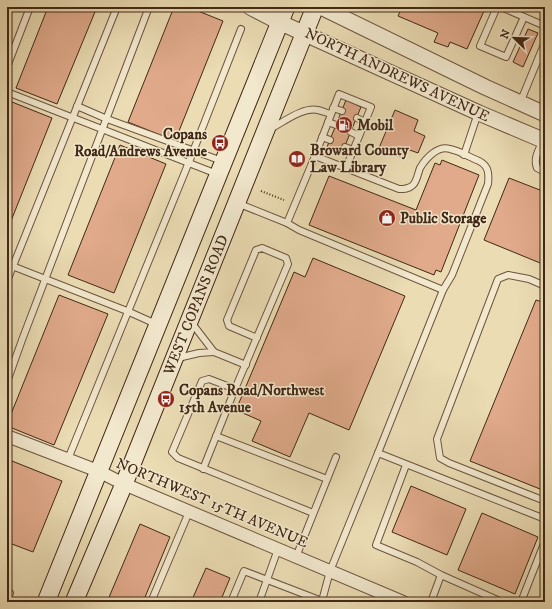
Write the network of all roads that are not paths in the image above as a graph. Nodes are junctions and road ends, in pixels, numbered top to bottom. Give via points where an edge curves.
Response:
1 (30, 7) edge
2 (117, 7) edge
3 (149, 7) edge
4 (250, 7) edge
5 (315, 7) edge
6 (320, 7) edge
7 (497, 7) edge
8 (501, 7) edge
9 (283, 14) edge
10 (524, 17) junction
11 (545, 26) edge
12 (241, 29) dead end
13 (305, 33) junction
14 (545, 42) edge
15 (7, 67) edge
16 (7, 92) edge
17 (520, 103) junction
18 (77, 106) junction
19 (332, 111) junction
20 (342, 111) dead end
21 (478, 113) junction
22 (545, 114) edge
23 (72, 118) junction
24 (357, 118) dead end
25 (107, 119) junction
26 (328, 122) junction
27 (365, 122) junction
28 (336, 125) dead end
29 (103, 130) junction
30 (351, 132) dead end
31 (264, 133) junction
32 (359, 136) junction
33 (322, 137) junction
34 (330, 140) dead end
35 (544, 141) edge
36 (345, 147) dead end
37 (193, 150) junction
38 (354, 150) junction
39 (464, 155) junction
40 (315, 156) junction
41 (189, 162) junction
42 (221, 168) junction
43 (346, 168) junction
44 (545, 172) edge
45 (237, 203) junction
46 (287, 223) junction
47 (10, 265) edge
48 (45, 279) junction
49 (7, 281) edge
50 (545, 286) edge
51 (443, 290) junction
52 (128, 311) junction
53 (190, 320) junction
54 (157, 325) junction
55 (257, 338) junction
56 (214, 352) junction
57 (174, 359) junction
58 (246, 364) junction
59 (7, 382) edge
60 (235, 389) junction
61 (7, 436) edge
62 (216, 436) junction
63 (378, 453) junction
64 (336, 457) dead end
65 (68, 459) junction
66 (406, 465) junction
67 (203, 469) junction
68 (98, 471) junction
69 (327, 479) junction
70 (124, 484) junction
71 (545, 501) edge
72 (189, 512) junction
73 (313, 513) junction
74 (545, 519) edge
75 (545, 541) edge
76 (278, 549) junction
77 (296, 557) junction
78 (330, 571) junction
79 (441, 575) junction
80 (268, 580) junction
81 (46, 602) edge
82 (74, 602) edge
83 (151, 602) edge
84 (231, 602) edge
85 (259, 602) edge
86 (322, 602) edge
87 (403, 602) edge
88 (431, 602) edge
89 (502, 602) edge
90 (521, 602) edge

1 - 15 lane
2 - 18 lane
3 - 25 lane
4 - 9 street, NORTH ANDREWS AVENUE
5 - 13 main road, WEST COPANS ROAD
6 - 17 street, NORTH ANDREWS AVENUE
7 - 10 lane via 480,46 506,57
8 - 10 lane
9 - 13 street, NORTH ANDREWS AVENUE
9 - 42 main road, WEST COPANS ROAD
10 - 11 lane
12 - 37 lane
13 - 21 street, NORTH ANDREWS AVENUE
13 - 31 main road, WEST COPANS ROAD
14 - 17 lane
16 - 23 lane
17 - 22 street, NORTH ANDREWS AVENUE
18 - 23 lane
18 - 25 lane
19 - 20 lane
19 - 26 lane
19 - 27 lane via 339,94 371,107
19 - 31 lane via 308,110
21 - 35 street, NORTH ANDREWS AVENUE
21 - 39 lane
23 - 29 lane
23 - 47 lane
24 - 27 lane
25 - 29 lane
25 - 37 lane
26 - 28 lane
26 - 33 lane
27 - 32 lane
29 - 41 lane
29 - 48 lane
30 - 32 lane
31 - 45 main road, WEST COPANS ROAD
32 - 38 lane
33 - 34 lane
33 - 40 lane
35 - 44 lane via 535,163 537,168
36 - 38 lane
37 - 41 lane
37 - 42 lane
38 - 43 lane
39 - 43 lane via 449,148 434,152 420,168 414,184 399,190
39 - 51 lane via 483,163 490,172 488,184 452,275
40 - 43 lane
40 - 46 lane
41 - 42 lane
41 - 52 lane
42 - 54 main road, WEST COPANS ROAD
45 - 46 lane
45 - 53 main road, WEST COPANS ROAD
46 - 51 lane
47 - 48 lane
47 - 49 lane
48 - 52 lane
48 - 59 lane
50 - 71 lane via 529,279 508,275 498,279 437,439 440,458 449,464
51 - 63 lane
52 - 54 lane
52 - 65 lane
53 - 56 lane
53 - 57 main road, WEST COPANS ROAD
54 - 68 main road, WEST COPANS ROAD
55 - 55 lane via 288,264 286,258 262,248 256,250 227,320 229,326
55 - 58 lane
56 - 57 lane
56 - 58 lane
57 - 70 main road, WEST COPANS ROAD
58 - 60 lane
60 - 62 lane
60 - 67 lane via 209,379 202,381 172,452 178,458
61 - 65 street, NORTHWEST 15TH AVENUE
62 - 67 lane
62 - 69 lane
63 - 66 lane
63 - 78 lane
64 - 69 lane
65 - 68 street, NORTHWEST 15TH AVENUE
66 - 74 lane
66 - 79 lane via 376,545
67 - 73 lane
68 - 70 street, NORTHWEST 15TH AVENUE
68 - 81 main road, WEST COPANS ROAD
69 - 73 lane
70 - 72 street, NORTHWEST 15TH AVENUE
70 - 82 main road, WEST COPANS ROAD
72 - 76 street, NORTHWEST 15TH AVENUE
72 - 83 lane
73 - 77 lane
75 - 90 lane
76 - 77 street, NORTHWEST 15TH AVENUE
76 - 80 lane
77 - 78 street, NORTHWEST 15TH AVENUE
78 - 86 lane
78 - 87 street, NORTHWEST 15TH AVENUE
79 - 88 lane
79 - 89 lane
80 - 84 lane via 244,571
80 - 85 lane
80 - 86 lane

